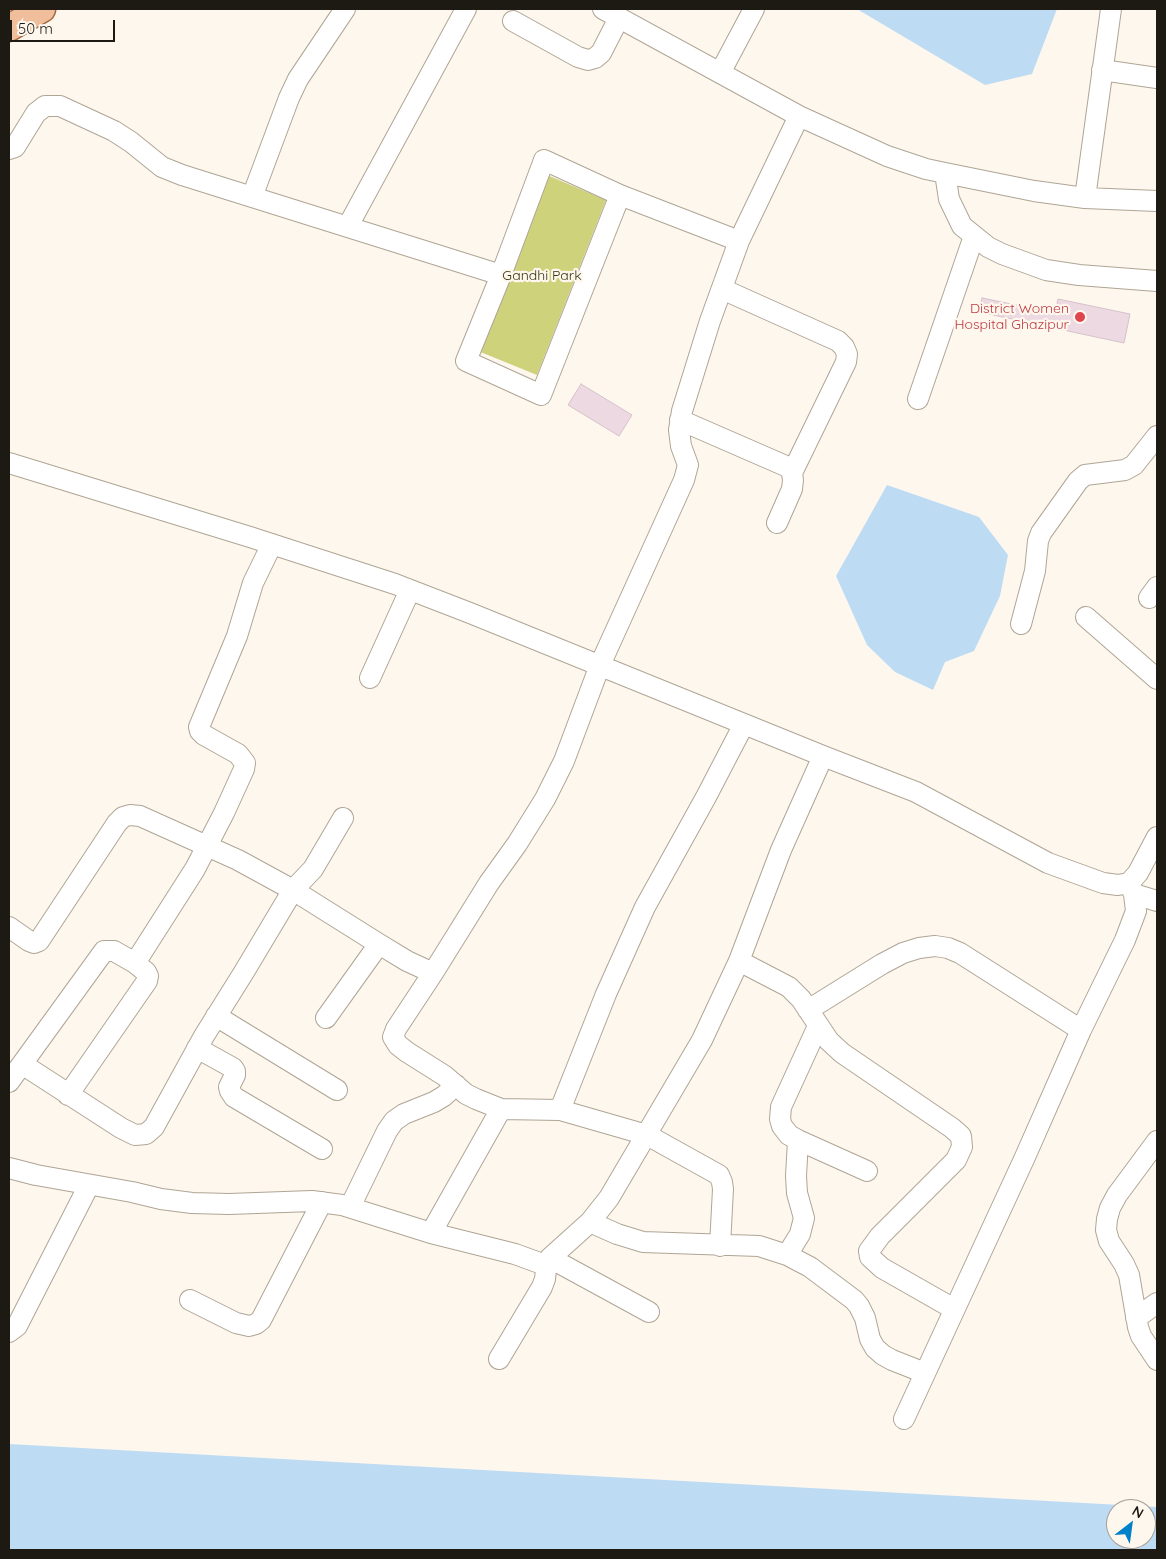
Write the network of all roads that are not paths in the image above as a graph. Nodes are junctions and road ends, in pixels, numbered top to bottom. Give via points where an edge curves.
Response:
1 (42, 9) edge
2 (345, 9) edge
3 (466, 9) edge
4 (754, 9) edge
5 (1111, 9) edge
6 (611, 13) edge
7 (513, 21) dead end
8 (9, 28) edge
9 (1102, 70) junction
10 (720, 73) junction
11 (1157, 78) edge
12 (799, 116) junction
13 (9, 149) edge
14 (945, 173) junction
15 (620, 194) junction
16 (252, 197) junction
17 (1085, 198) junction
18 (1157, 201) edge
19 (348, 226) junction
20 (974, 236) junction
21 (739, 241) junction
22 (502, 275) junction
23 (1157, 281) edge
24 (722, 289) junction
25 (918, 399) dead end
26 (680, 420) junction
27 (1157, 436) edge
28 (9, 463) edge
29 (792, 473) junction
30 (777, 523) dead end
31 (272, 544) junction
32 (410, 590) junction
33 (1086, 617) dead end
34 (1021, 624) dead end
35 (600, 665) junction
36 (370, 678) dead end
37 (1157, 679) edge
38 (744, 724) junction
39 (822, 756) junction
40 (343, 818) dead end
41 (1157, 836) edge
42 (207, 846) junction
43 (1132, 888) junction
44 (293, 890) junction
45 (1157, 901) edge
46 (9, 927) edge
47 (379, 944) junction
48 (739, 961) junction
49 (135, 964) junction
50 (433, 973) junction
51 (216, 1016) junction
52 (326, 1018) dead end
53 (813, 1018) junction
54 (1081, 1030) junction
55 (197, 1048) junction
56 (22, 1064) junction
57 (9, 1082) edge
58 (456, 1085) junction
59 (337, 1090) dead end
60 (68, 1095) junction
61 (501, 1109) junction
62 (560, 1110) junction
63 (647, 1135) junction
64 (798, 1140) junction
65 (1157, 1141) edge
66 (322, 1149) dead end
67 (9, 1168) edge
68 (867, 1170) dead end
69 (89, 1185) junction
70 (322, 1202) junction
71 (350, 1207) junction
72 (590, 1222) junction
73 (432, 1233) junction
74 (720, 1246) junction
75 (787, 1255) junction
76 (548, 1262) junction
77 (190, 1300) dead end
78 (1157, 1303) edge
79 (954, 1309) junction
80 (649, 1312) dead end
81 (1136, 1318) junction
82 (9, 1332) edge
83 (499, 1359) dead end
84 (1157, 1360) edge
85 (925, 1373) junction
86 (904, 1419) dead end

1 - 8 main road
2 - 16 street via 298,79
3 - 19 street
4 - 10 street
5 - 9 street
6 - 7 street via 601,53 588,60
6 - 10 street
9 - 11 street
9 - 17 street
10 - 12 street
12 - 14 street via 887,156
12 - 21 street
13 - 16 street via 15,147 36,113 45,106 60,106 114,131 162,167
14 - 17 street
14 - 20 street via 955,213 962,226
15 - 21 street
15 - 22 street via 544,160
15 - 22 street via 541,395 466,361
16 - 19 street
17 - 18 street
19 - 22 street
20 - 23 street via 1002,254 1046,270
20 - 25 street
21 - 24 street
24 - 26 street
24 - 29 street via 844,346 846,362
26 - 29 street via 778,462
26 - 35 street via 681,446 688,465 684,480
27 - 34 street via 1125,470 1085,476 1078,481 1041,532
28 - 31 street
29 - 30 street via 792,490
31 - 32 street
31 - 42 street via 253,583 235,643 199,727 204,734 238,754 245,763
32 - 35 street
32 - 36 street
33 - 37 street
35 - 38 street
35 - 50 street via 564,761 545,799
38 - 39 street
38 - 62 street via 645,907
39 - 43 street via 916,792 1048,863 1103,882
39 - 48 street via 781,850
40 - 44 street via 313,869
41 - 43 street
42 - 44 street
42 - 46 street via 140,816 123,817 39,941 29,941
42 - 49 street
43 - 45 street
43 - 54 street via 1136,911 1132,923
44 - 47 street
44 - 51 street
47 - 50 street
47 - 52 street
48 - 53 street via 789,988
48 - 63 street via 702,1040
49 - 56 street via 114,951 104,951
49 - 60 street via 146,972 147,981
50 - 58 street via 393,1037 406,1052
51 - 55 street
51 - 59 street
53 - 54 street via 882,964 903,953 935,946 960,953
53 - 64 street via 781,1107 782,1126
53 - 79 street via 829,1041 842,1052 961,1136 962,1147 956,1160 869,1251 870,1257 882,1268
54 - 79 street
55 - 60 street via 154,1127 146,1134 121,1128
55 - 66 street via 233,1068 235,1071 229,1087 234,1097
56 - 57 street
56 - 60 street
58 - 61 street via 466,1094
58 - 71 street via 434,1102 394,1121
61 - 62 street
61 - 73 street
62 - 63 street
63 - 72 street via 609,1198
63 - 74 street via 719,1175 723,1190
64 - 68 street
64 - 75 street via 797,1193 804,1218 800,1234
65 - 81 street via 1117,1195 1107,1220 1109,1241 1129,1275
67 - 69 street
69 - 70 street via 192,1202
69 - 82 street via 17,1326
70 - 71 street
70 - 77 street via 256,1324 236,1323
71 - 73 street
72 - 74 street via 643,1242
72 - 76 street
73 - 76 street
74 - 75 street via 759,1246
75 - 85 street via 810,1267 854,1300 865,1318 870,1340 883,1355
76 - 80 street
76 - 83 street via 546,1279
78 - 81 street
79 - 85 street
81 - 84 street via 1141,1336
85 - 86 street

